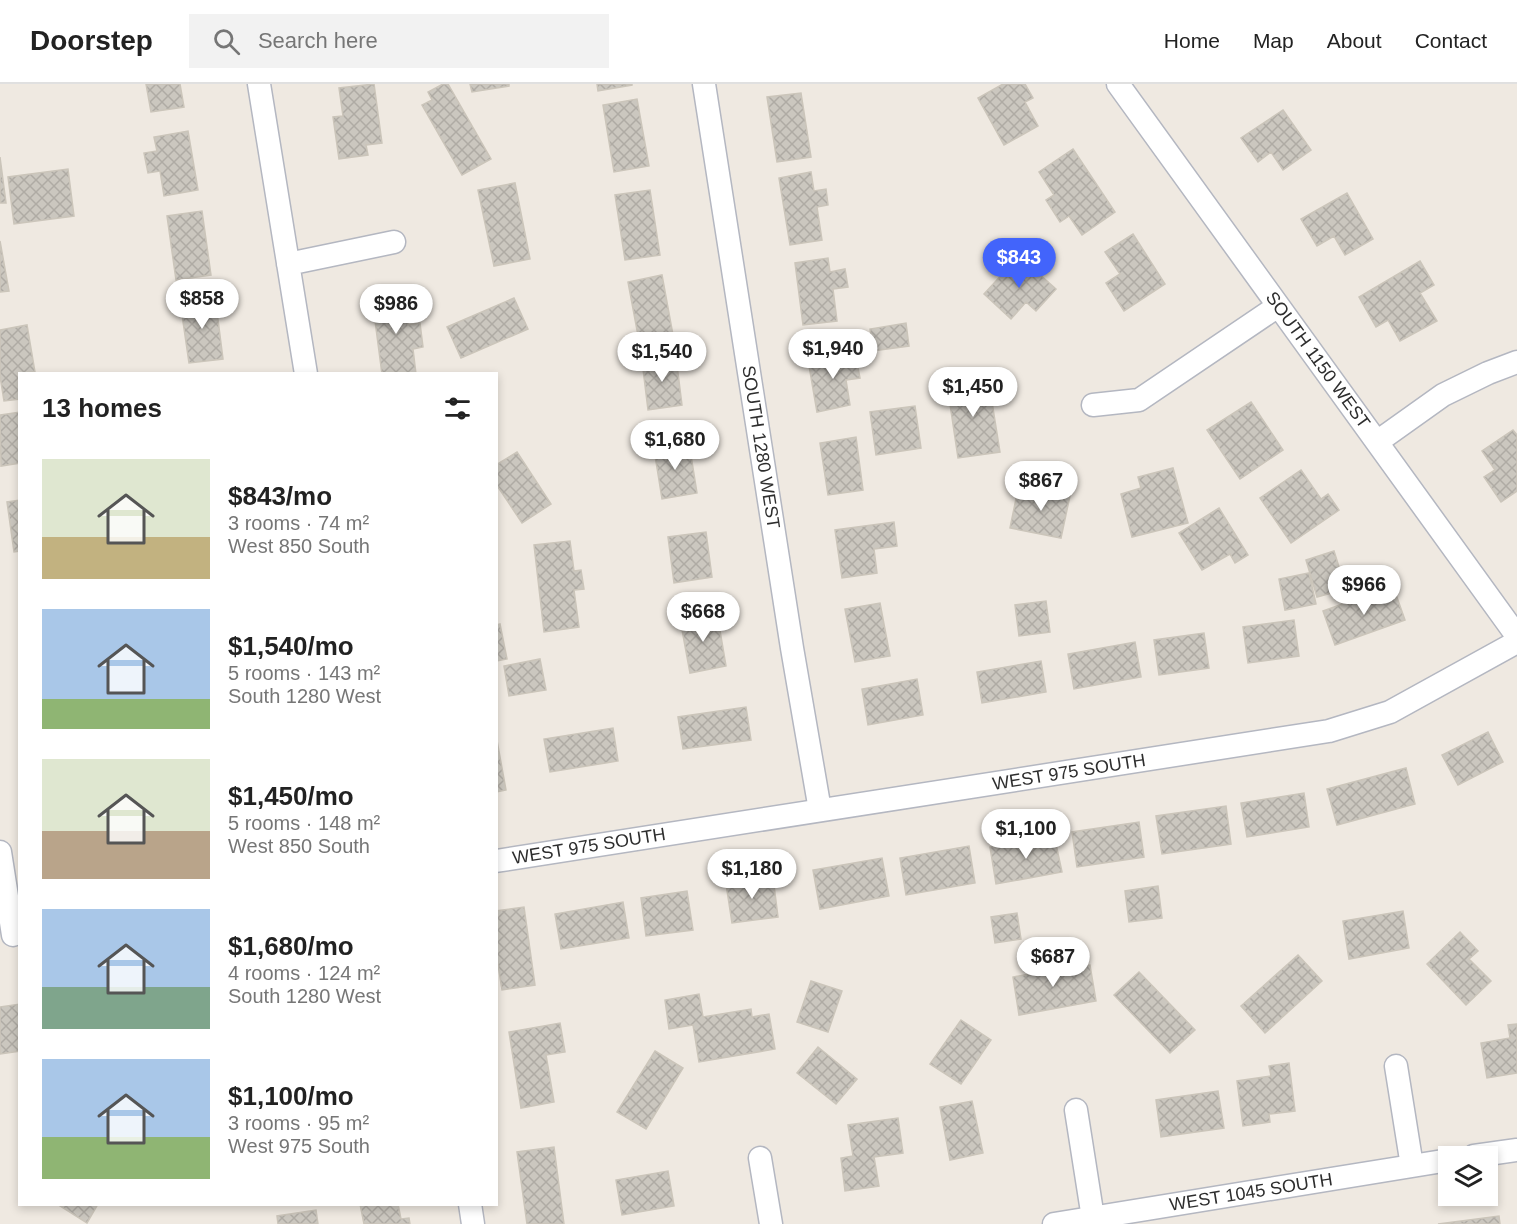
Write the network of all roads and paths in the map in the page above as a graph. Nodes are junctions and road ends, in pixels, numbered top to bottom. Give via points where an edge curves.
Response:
1 (259, 84) edge
2 (704, 84) edge
3 (1118, 84) edge
4 (394, 242) dead end
5 (288, 264) junction
6 (1278, 306) junction
7 (1517, 362) edge
8 (306, 372) edge
9 (1094, 405) dead end
10 (1377, 442) junction
11 (1517, 636) edge
12 (1517, 642) edge
13 (820, 810) junction
14 (0, 852) edge
15 (498, 861) edge
16 (11, 936) edge
17 (1396, 1066) dead end
18 (1076, 1110) dead end
19 (1517, 1150) edge
20 (1498, 1153) edge
21 (760, 1158) dead end
22 (1438, 1162) edge
23 (1412, 1166) junction
24 (470, 1206) edge
25 (1093, 1218) junction
26 (473, 1224) edge
27 (771, 1224) edge
28 (1054, 1224) edge

1 - 5 street
2 - 13 street, SOUTH 1280 WEST
3 - 6 street, SOUTH 1150 WEST
4 - 5 street
5 - 8 street
6 - 9 street via 1140,399
6 - 10 street, SOUTH 1150 WEST
7 - 10 street via 1443,395
10 - 11 street, SOUTH 1150 WEST
12 - 13 street, WEST 975 SOUTH via 1390,712 1329,731
13 - 15 street, WEST 975 SOUTH
14 - 16 street
17 - 23 street
18 - 25 street
19 - 20 street
21 - 27 street
22 - 23 street, WEST 1045 SOUTH
23 - 25 street, WEST 1045 SOUTH
24 - 26 street
25 - 28 street, WEST 1045 SOUTH

